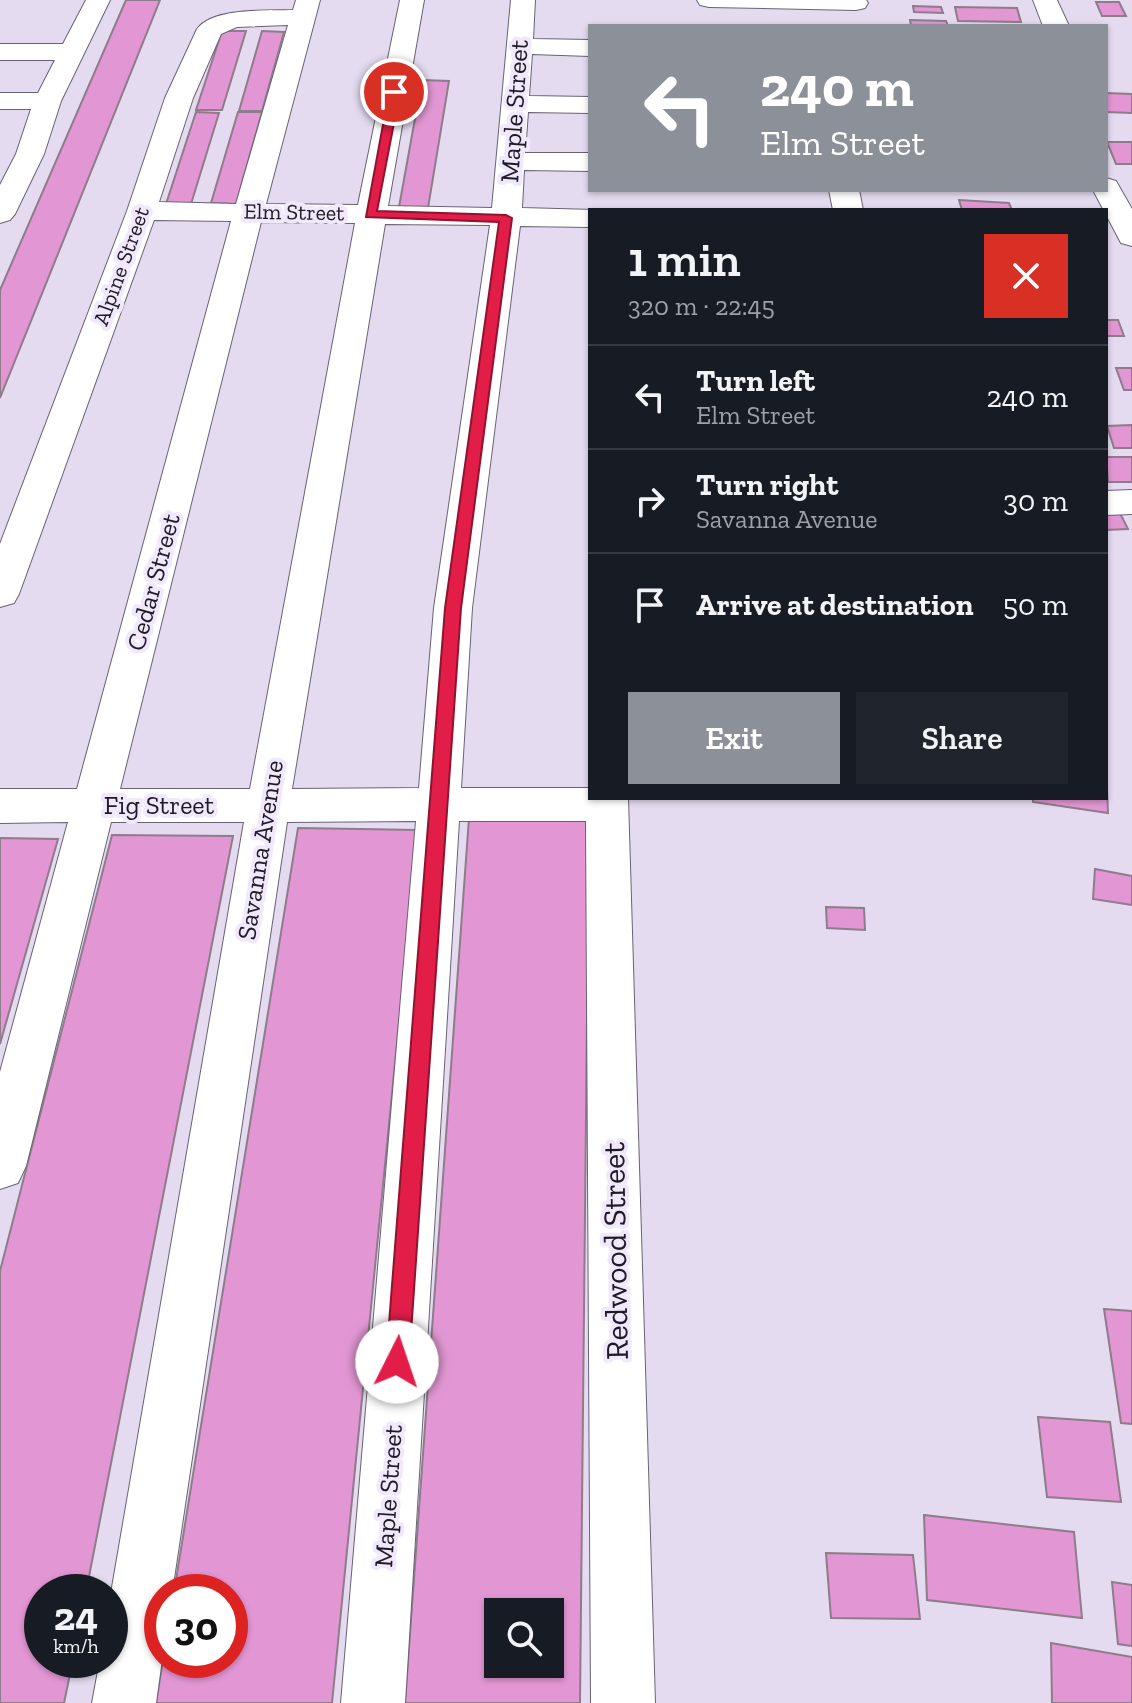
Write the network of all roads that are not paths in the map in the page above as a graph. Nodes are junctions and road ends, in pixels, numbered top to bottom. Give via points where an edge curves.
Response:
1 (98, 0) edge
2 (412, 0) edge
3 (523, 0) edge
4 (709, 0) edge
5 (1045, 0) edge
6 (306, 8) edge
7 (856, 10) edge
8 (1055, 24) edge
9 (518, 46) junction
10 (588, 48) edge
11 (0, 52) edge
12 (73, 52) junction
13 (0, 101) edge
14 (47, 101) junction
15 (513, 104) junction
16 (588, 105) edge
17 (0, 154) edge
18 (30, 154) junction
19 (509, 161) junction
20 (588, 162) edge
21 (1108, 191) edge
22 (142, 211) junction
23 (249, 211) junction
24 (0, 214) edge
25 (370, 214) junction
26 (506, 218) junction
27 (588, 218) edge
28 (1132, 237) edge
29 (1132, 502) edge
30 (1108, 503) edge
31 (0, 594) edge
32 (607, 801) edge
33 (95, 805) junction
34 (267, 805) junction
35 (437, 805) junction
36 (0, 806) edge
37 (0, 1166) edge
38 (124, 1703) edge
39 (373, 1703) edge
40 (623, 1703) edge

1 - 12 street
2 - 25 street, Savanna Avenue
3 - 9 street, Maple Street
4 - 7 street
5 - 8 street
6 - 22 street, Alpine Street via 210,29 179,98
6 - 23 street, Cedar Street
9 - 10 street
9 - 15 street, Maple Street
11 - 12 street
12 - 14 street
13 - 14 street
14 - 18 street
15 - 16 street
15 - 19 street, Maple Street
17 - 18 street
18 - 24 street
19 - 20 street
19 - 26 street, Maple Street
21 - 28 street
22 - 23 street, Elm Street
22 - 31 street, Alpine Street
23 - 25 street, Elm Street
23 - 33 street, Cedar Street
25 - 26 street, Elm Street
25 - 34 street, Savanna Avenue
26 - 27 street, Elm Street
26 - 35 street, Maple Street via 453,608
29 - 30 street
32 - 35 street, Fig Street
32 - 40 street, Redwood Street
33 - 34 street, Fig Street
33 - 36 street, Fig Street
33 - 37 street, Cedar Street
34 - 35 street, Fig Street
34 - 38 street, Savanna Avenue
35 - 39 street, Maple Street

